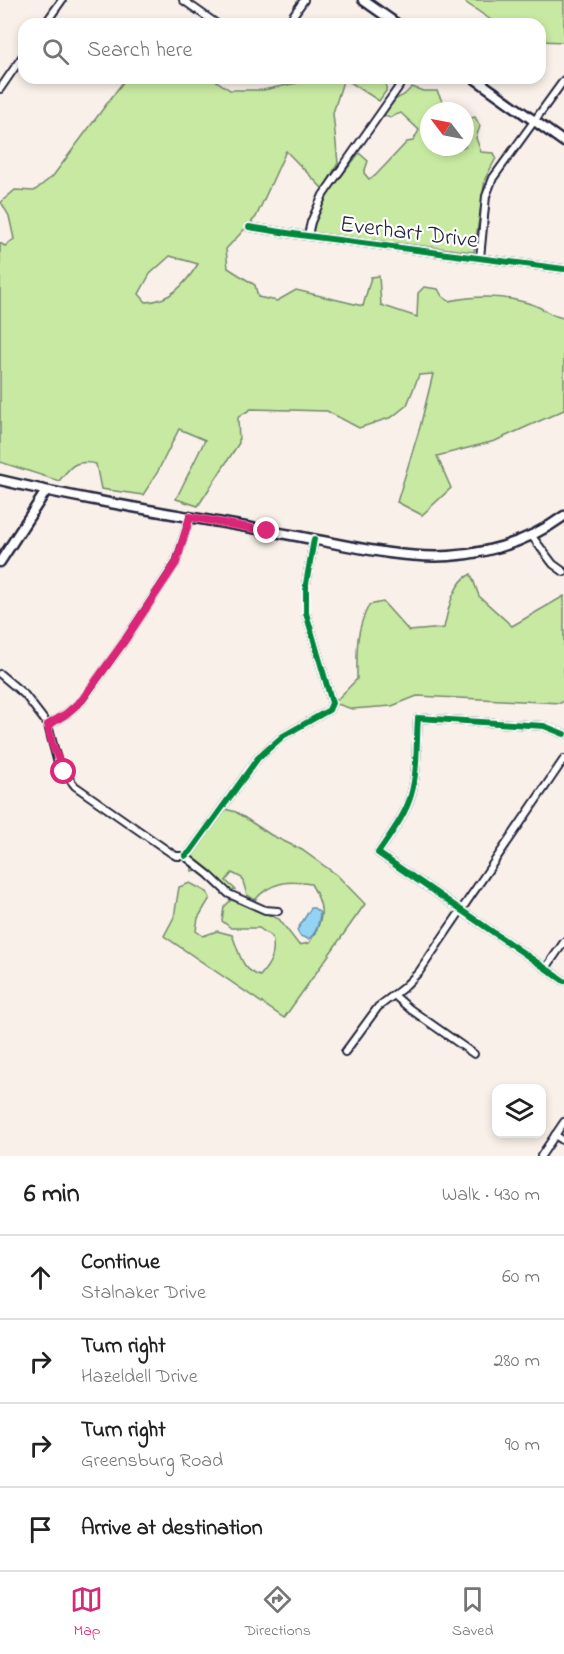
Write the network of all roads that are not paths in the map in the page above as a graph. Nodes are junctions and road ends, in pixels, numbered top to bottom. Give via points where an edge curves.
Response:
1 (62, 0) edge
2 (183, 0) edge
3 (304, 0) edge
4 (363, 0) edge
5 (49, 18) edge
6 (208, 18) edge
7 (291, 18) edge
8 (388, 18) edge
9 (18, 63) edge
10 (564, 80) edge
11 (401, 84) edge
12 (482, 84) edge
13 (0, 89) edge
14 (534, 121) junction
15 (564, 142) edge
16 (249, 226) dead end
17 (308, 235) junction
18 (480, 258) junction
19 (564, 269) edge
20 (0, 480) edge
21 (46, 491) junction
22 (564, 516) edge
23 (190, 517) junction
24 (531, 535) junction
25 (314, 539) junction
26 (0, 562) edge
27 (564, 572) edge
28 (0, 674) edge
29 (48, 725) junction
30 (564, 734) edge
31 (564, 759) edge
32 (185, 856) junction
33 (278, 911) dead end
34 (462, 911) junction
35 (564, 942) edge
36 (546, 968) junction
37 (564, 981) edge
38 (394, 995) junction
39 (345, 1052) dead end
40 (474, 1054) dead end
41 (564, 1122) edge
42 (555, 1135) junction
43 (564, 1141) edge
44 (541, 1156) edge

1 - 5 street
2 - 6 street
3 - 7 street
4 - 8 main road
9 - 13 street
10 - 14 street
11 - 17 street via 323,195
12 - 14 main road
14 - 15 main road
14 - 18 street via 489,187
16 - 17 street, Everhart Drive
17 - 18 street, Everhart Drive
18 - 19 street, Everhart Drive
20 - 21 main road
21 - 23 main road
21 - 26 main road
22 - 24 main road
23 - 25 main road
23 - 29 street via 176,563 130,634 82,700
24 - 25 main road via 485,551 434,556
24 - 27 street
25 - 32 street via 305,592 306,613 331,705 325,713 282,736 258,758
28 - 29 street via 25,695
29 - 32 street via 57,760 75,786 171,853
30 - 34 street via 543,726 418,718 411,794 378,853
31 - 34 street
32 - 33 street via 229,894 265,910
34 - 36 street
34 - 38 street via 419,972
35 - 36 street
36 - 37 street
38 - 39 street via 378,1006
38 - 40 street
41 - 42 street
42 - 43 street
42 - 44 street

